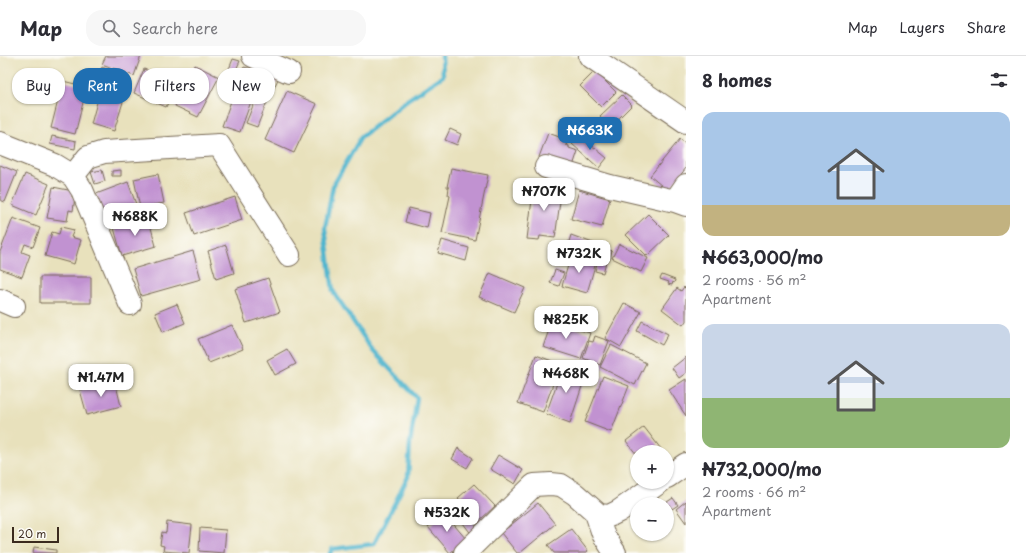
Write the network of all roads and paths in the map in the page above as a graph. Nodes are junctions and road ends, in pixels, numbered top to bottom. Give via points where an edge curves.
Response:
1 (253, 56) edge
2 (590, 56) edge
3 (289, 72) dead end
4 (686, 122) edge
5 (0, 143) edge
6 (546, 167) dead end
7 (73, 176) junction
8 (682, 197) edge
9 (289, 255) dead end
10 (130, 304) dead end
11 (686, 464) edge
12 (674, 472) edge
13 (650, 489) edge
14 (596, 513) junction
15 (465, 553) edge
16 (615, 553) edge

1 - 3 street
2 - 4 street
5 - 7 street via 55,165
6 - 8 street via 610,186
7 - 9 street via 88,156 104,152 219,145
7 - 10 street via 82,190
11 - 12 street
13 - 14 street via 609,516
14 - 15 street via 575,494 561,486 534,485
14 - 16 street via 603,534

